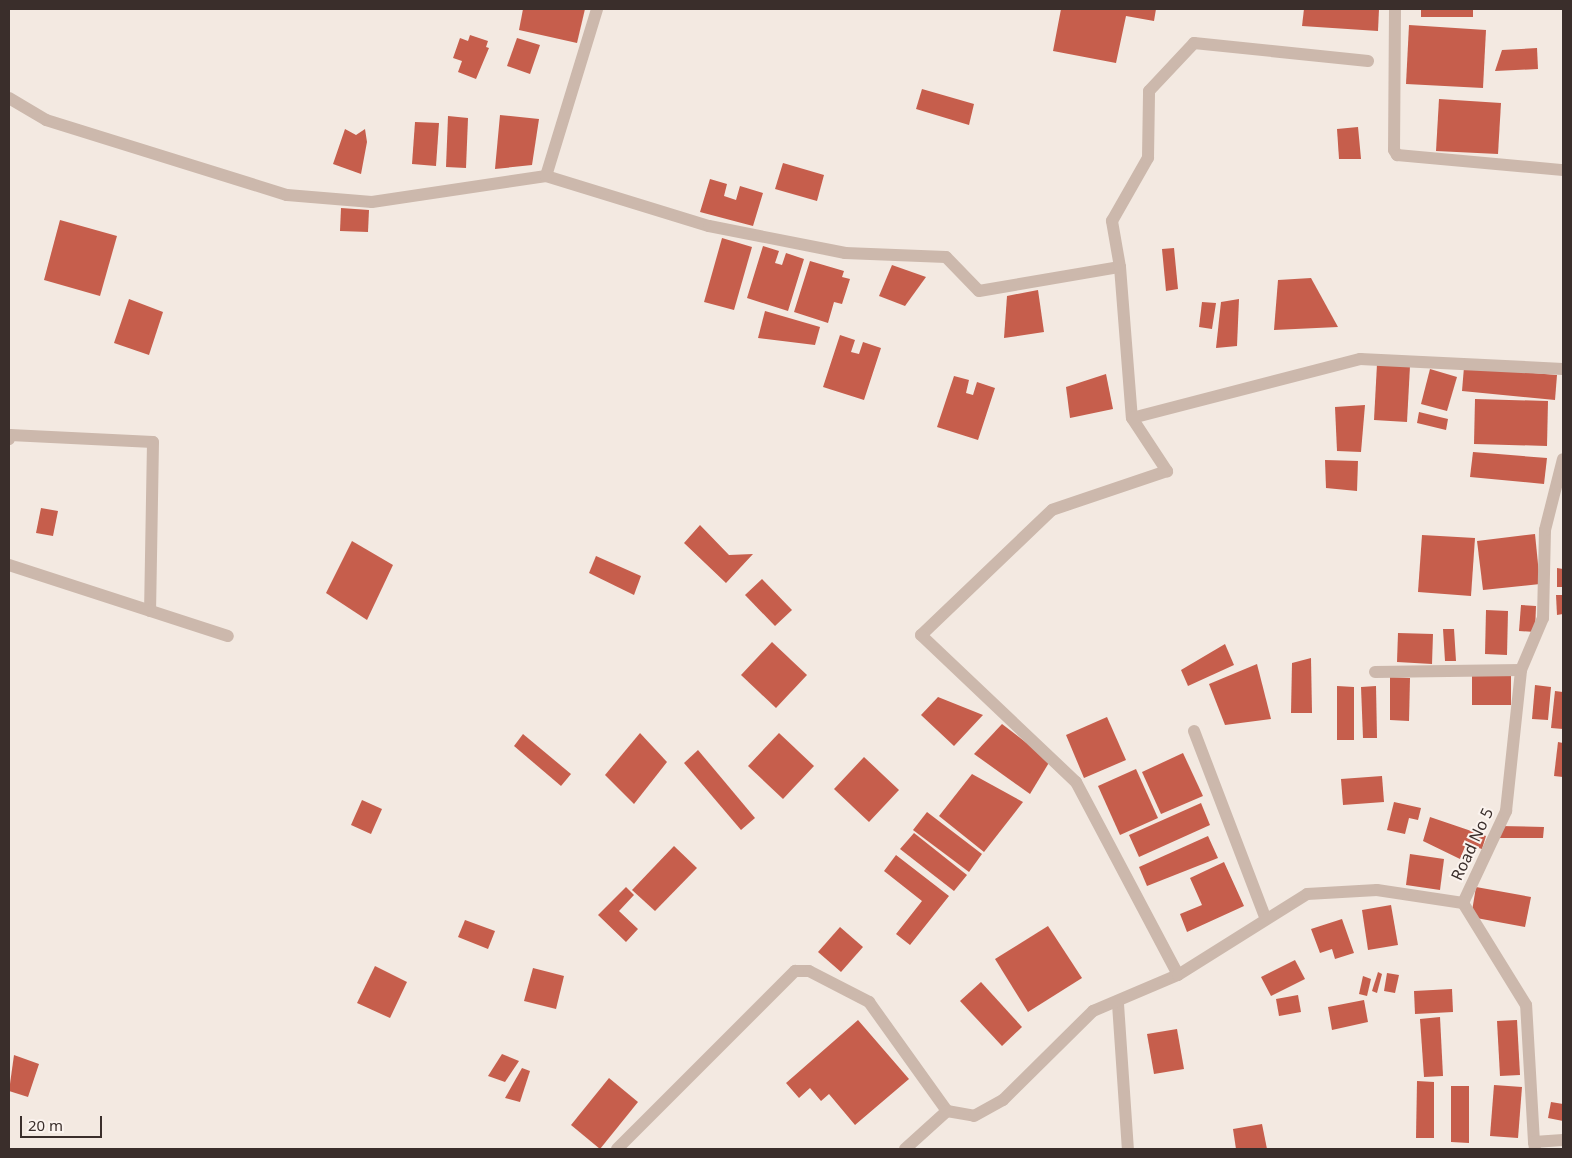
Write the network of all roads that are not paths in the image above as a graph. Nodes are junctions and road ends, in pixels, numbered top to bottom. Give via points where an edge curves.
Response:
1 (597, 9) edge
2 (1395, 9) edge
3 (1368, 61) dead end
4 (9, 98) edge
5 (1563, 170) edge
6 (546, 176) junction
7 (1120, 267) junction
8 (1563, 372) edge
9 (1132, 418) junction
10 (9, 436) edge
11 (1563, 459) edge
12 (9, 565) edge
13 (150, 611) junction
14 (228, 636) dead end
15 (1520, 670) junction
16 (1374, 672) dead end
17 (1194, 731) dead end
18 (1463, 903) junction
19 (1265, 917) junction
20 (1178, 976) junction
21 (1118, 1004) junction
22 (947, 1111) junction
23 (1563, 1140) edge
24 (1534, 1146) edge
25 (616, 1149) edge
26 (905, 1149) edge
27 (1128, 1149) edge

1 - 6 street
2 - 5 street via 1394,150 1397,155
3 - 7 street via 1194,43 1149,91 1148,158 1112,221
4 - 6 street via 46,120 287,195 372,202
6 - 7 street via 709,226 845,253 946,257 979,291
7 - 9 street
8 - 9 street via 1360,359
9 - 20 street via 1167,471 1052,510 921,635 1076,782
10 - 13 street via 153,442
11 - 15 street, Road No 5 via 1545,530 1543,618
12 - 13 street
13 - 14 street
15 - 16 street
15 - 18 street, Road No 5 via 1506,811
17 - 19 street
18 - 19 street via 1378,890 1306,894
18 - 24 street, Road No 5 via 1526,1005
19 - 20 street
20 - 21 street
21 - 22 street via 1093,1011 1002,1100 974,1116
21 - 27 street
22 - 25 street via 869,1002 809,971 795,971
22 - 26 street
23 - 24 street

